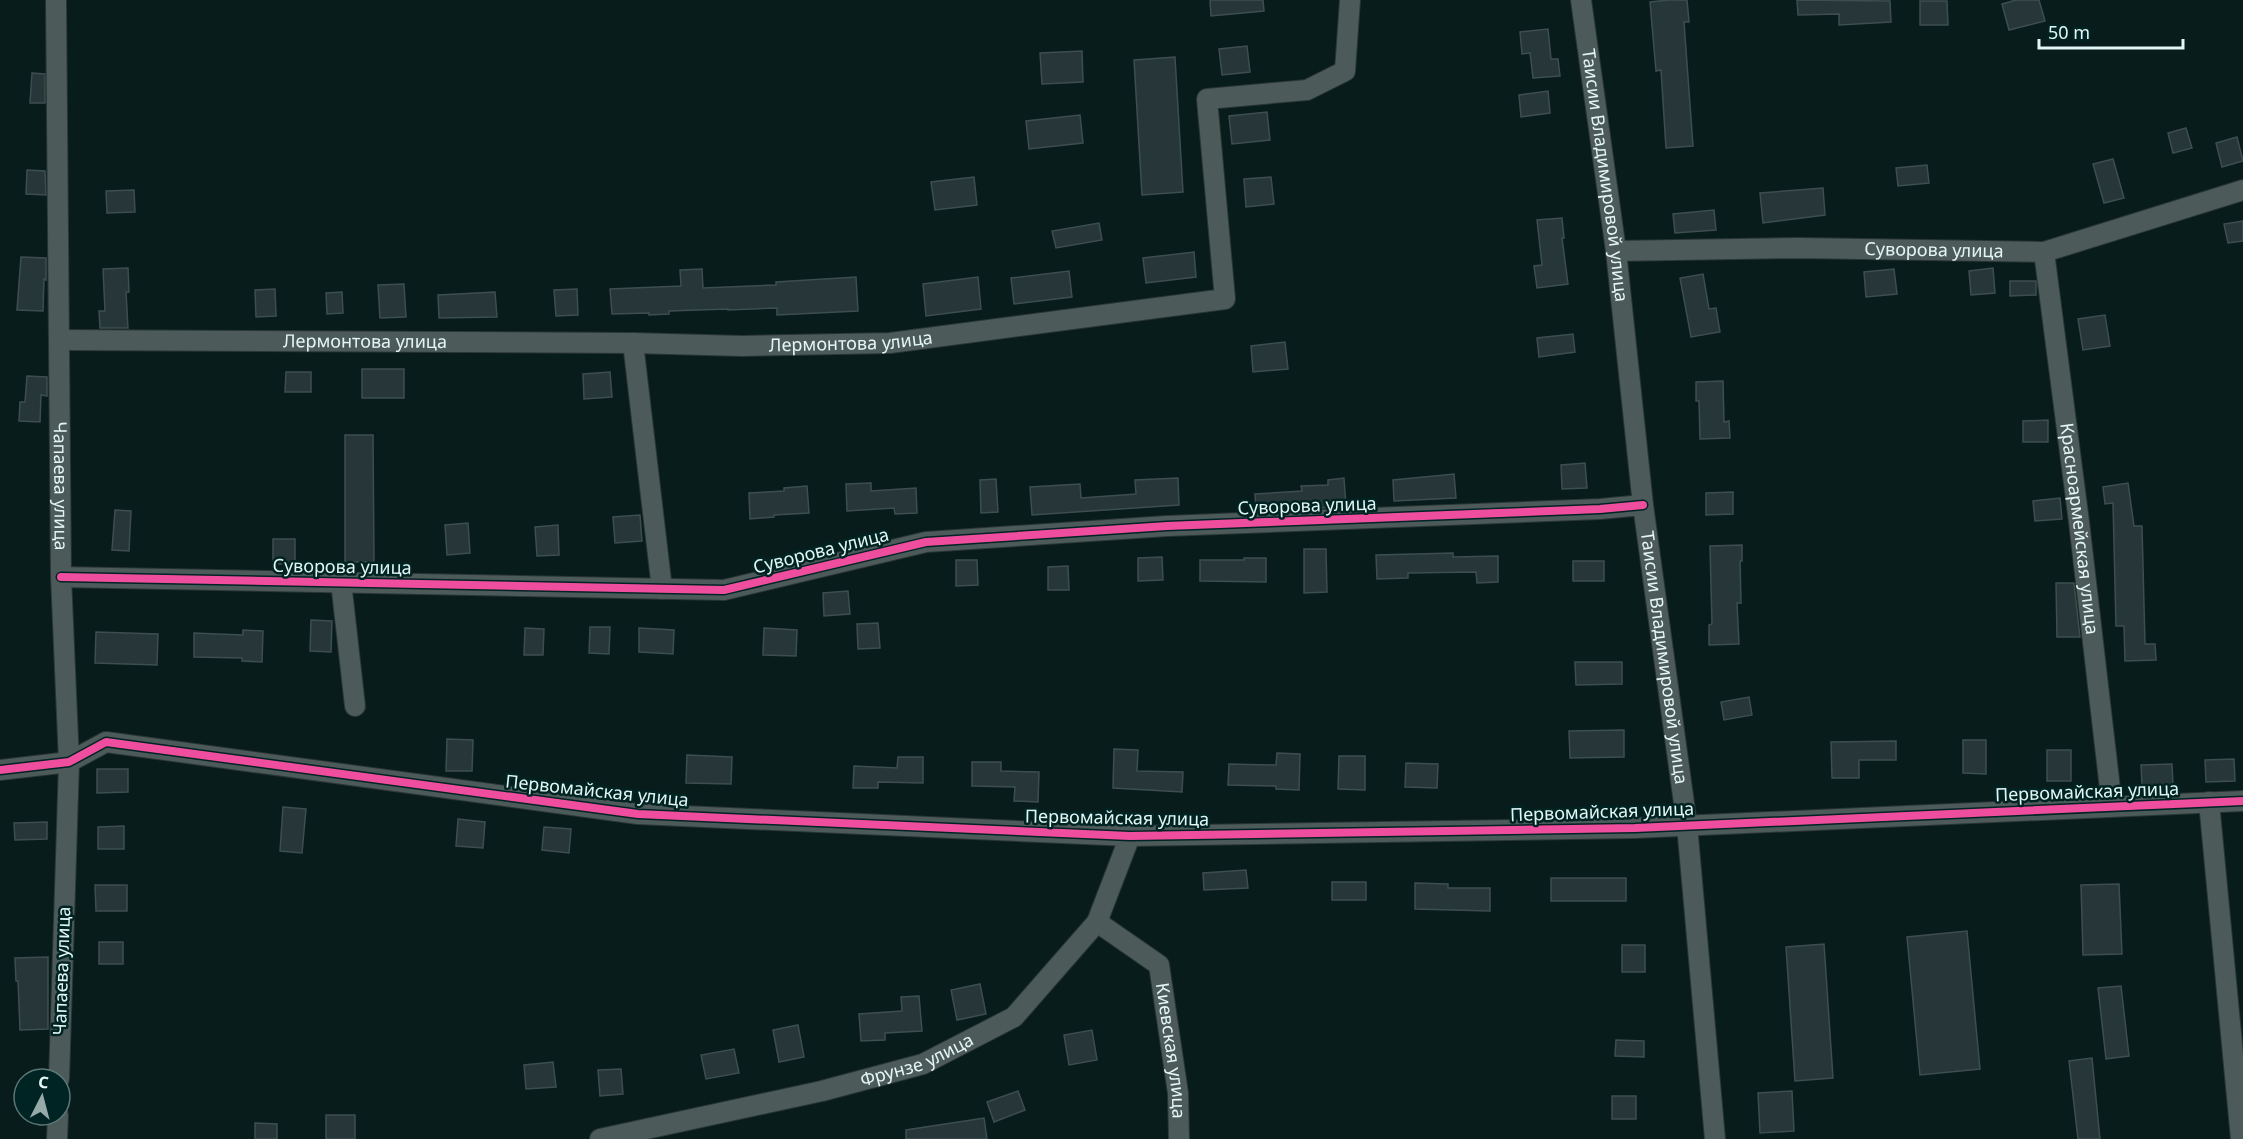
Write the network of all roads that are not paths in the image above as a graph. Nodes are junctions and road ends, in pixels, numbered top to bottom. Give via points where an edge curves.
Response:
1 (56, 0) edge
2 (1350, 0) edge
3 (1581, 0) edge
4 (2243, 190) edge
5 (1616, 251) junction
6 (2044, 252) junction
7 (59, 340) junction
8 (633, 343) junction
9 (1643, 505) junction
10 (61, 577) junction
11 (341, 582) junction
12 (662, 589) junction
13 (355, 706) dead end
14 (69, 762) junction
15 (0, 770) edge
16 (2243, 801) edge
17 (2209, 802) junction
18 (2112, 806) junction
19 (1688, 825) junction
20 (1130, 836) junction
21 (1097, 922) junction
22 (59, 1067) edge
23 (600, 1139) edge
24 (1179, 1139) edge
25 (1715, 1139) edge
26 (2241, 1139) edge

1 - 7 street, Чапаева улица
2 - 8 street, Лермонтова улица via 1345,71 1307,90 1207,99 1225,299 890,343
3 - 5 street, Таисии Владимировой улица
4 - 6 street, Суворова улица
5 - 6 street, Суворова улица via 1799,248
5 - 9 street, Таисии Владимировой улица
6 - 18 street, Красноармейская улица
7 - 8 street, Лермонтова улица
7 - 10 street, Чапаева улица
8 - 12 street
9 - 12 street, Суворова улица via 1167,526 926,542 724,590
9 - 19 street, Таисии Владимировой улица
10 - 11 street, Суворова улица
10 - 14 street, Чапаева улица
11 - 12 street, Суворова улица
11 - 13 street
14 - 15 street, Первомайская улица
14 - 20 street, Первомайская улица via 106,742 638,814
14 - 22 street, Чапаева улица
16 - 17 street, Первомайская улица
17 - 18 street, Первомайская улица
17 - 26 street
18 - 19 street, Первомайская улица
19 - 20 street, Первомайская улица
19 - 25 street, Таисии Владимировой улица
20 - 21 street, Фрунзе улица
21 - 23 street, Фрунзе улица via 1014,1017 923,1064 822,1091
21 - 24 street, Киевская улица via 1159,964 1179,1093

